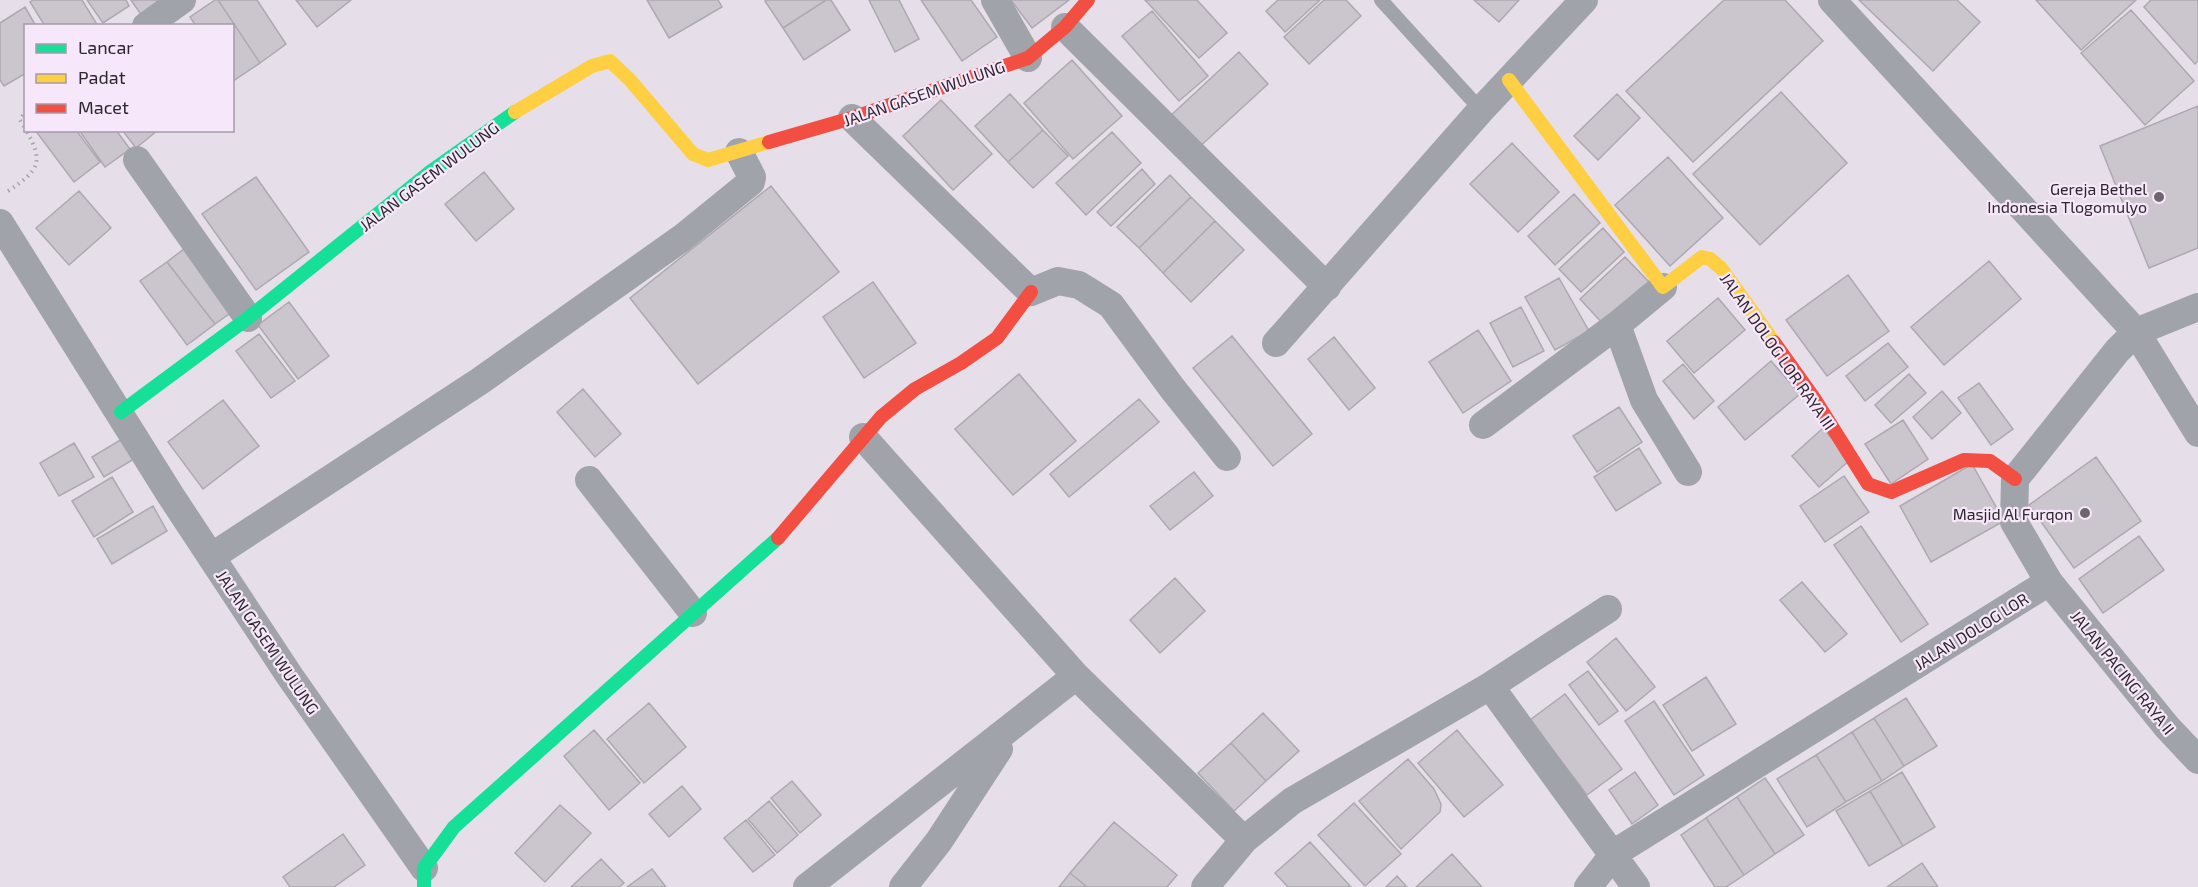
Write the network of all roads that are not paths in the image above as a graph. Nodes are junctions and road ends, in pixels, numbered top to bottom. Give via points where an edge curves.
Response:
1 (182, 0) edge
2 (994, 0) edge
3 (1088, 0) edge
4 (1381, 0) edge
5 (1584, 0) edge
6 (1832, 0) edge
7 (149, 24) edge
8 (1065, 27) junction
9 (1028, 58) junction
10 (1509, 80) junction
11 (1481, 110) junction
12 (852, 118) junction
13 (739, 152) junction
14 (137, 160) dead end
15 (0, 223) edge
16 (1328, 287) junction
17 (1663, 287) junction
18 (1031, 292) junction
19 (2198, 307) edge
20 (248, 318) junction
21 (1617, 325) junction
22 (2136, 332) junction
23 (1276, 343) dead end
24 (121, 412) junction
25 (1483, 425) dead end
26 (2198, 433) edge
27 (863, 437) junction
28 (1227, 457) dead end
29 (1688, 472) dead end
30 (2015, 479) junction
31 (589, 480) dead end
32 (211, 557) junction
33 (2049, 582) junction
34 (1608, 609) dead end
35 (693, 613) junction
36 (1076, 676) junction
37 (1490, 686) junction
38 (1012, 729) junction
39 (2198, 760) edge
40 (1244, 840) junction
41 (1613, 855) junction
42 (424, 877) edge
43 (807, 887) edge
44 (903, 887) edge
45 (1205, 887) edge
46 (1588, 887) edge
47 (1636, 887) edge

1 - 7 street
2 - 9 street
3 - 8 street, JALAN GASEM WULUNG
4 - 11 lane
5 - 10 street
6 - 22 street
8 - 9 street, JALAN GASEM WULUNG
8 - 16 street
9 - 12 street, JALAN GASEM WULUNG
10 - 11 street
10 - 17 street
11 - 16 street
12 - 13 street, JALAN GASEM WULUNG
12 - 18 street
13 - 20 street, JALAN GASEM WULUNG via 708,160 693,154 610,61 592,66 531,101 430,172
13 - 32 street via 751,182 682,238 480,381
14 - 20 street
15 - 24 street, JALAN GASEM WULUNG
16 - 23 street
17 - 21 street
17 - 30 street, JALAN DOLOG LOR RAYA III via 1702,257 1721,268 1814,398 1868,484 1891,492 1964,460 1990,461
18 - 27 street via 997,338 915,388
18 - 28 street via 1058,281 1079,285 1111,305
19 - 22 street
20 - 24 street, JALAN GASEM WULUNG
21 - 25 street
21 - 29 street via 1644,400
22 - 26 street
22 - 30 street
24 - 32 street, JALAN GASEM WULUNG
27 - 35 street via 784,532
27 - 36 street
30 - 33 street via 2014,522
31 - 35 street
32 - 42 street, JALAN GASEM WULUNG
33 - 39 street, JALAN PACING RAYA II
33 - 41 street, JALAN DOLOG LOR
34 - 37 street
35 - 42 street via 454,827
36 - 38 street
36 - 40 street
37 - 40 street via 1292,801
37 - 41 street
38 - 43 street
38 - 44 street via 939,841
40 - 45 street
41 - 46 street, JALAN DOLOG LOR
41 - 47 street

